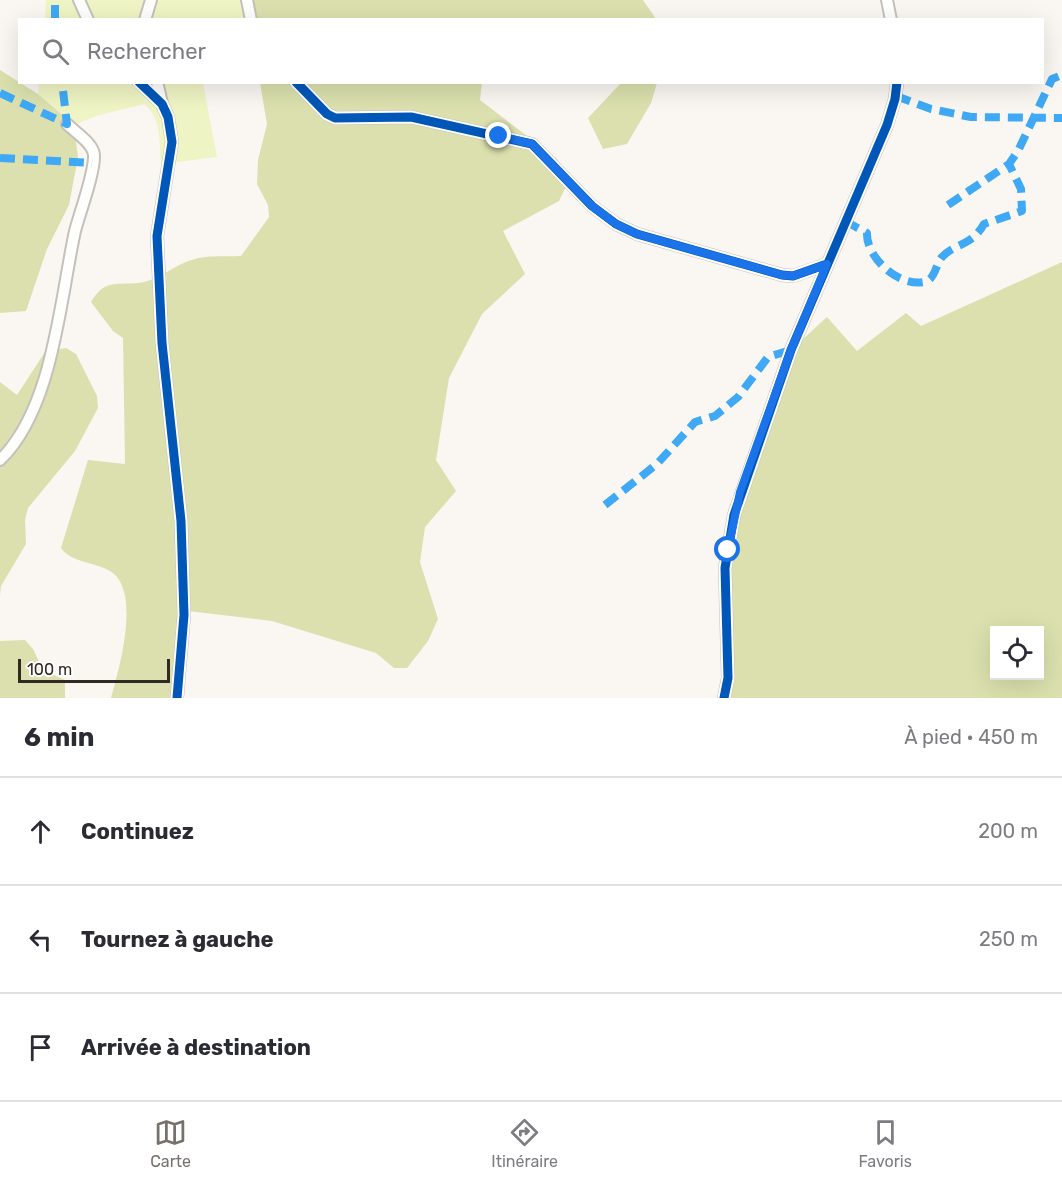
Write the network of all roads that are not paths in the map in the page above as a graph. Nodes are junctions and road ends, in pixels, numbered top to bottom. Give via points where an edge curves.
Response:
1 (79, 0) edge
2 (151, 0) edge
3 (246, 0) edge
4 (887, 0) edge
5 (86, 18) edge
6 (146, 18) edge
7 (250, 18) edge
8 (891, 18) edge
9 (141, 84) edge
10 (157, 84) edge
11 (298, 84) edge
12 (897, 84) edge
13 (162, 104) junction
14 (67, 124) dead end
15 (827, 264) junction
16 (0, 460) edge
17 (177, 698) edge
18 (724, 698) edge

1 - 5 street
2 - 6 street
3 - 7 street
4 - 8 street
9 - 13 street
10 - 13 street
11 - 15 street via 335,118 411,117 532,144 592,206 637,234 782,275 793,276
12 - 15 street via 887,125
13 - 17 street via 172,142 157,236 162,344 181,521 184,615
14 - 16 street via 88,144 94,156 44,382 28,419
15 - 18 street via 791,350 734,515 725,568 728,678

